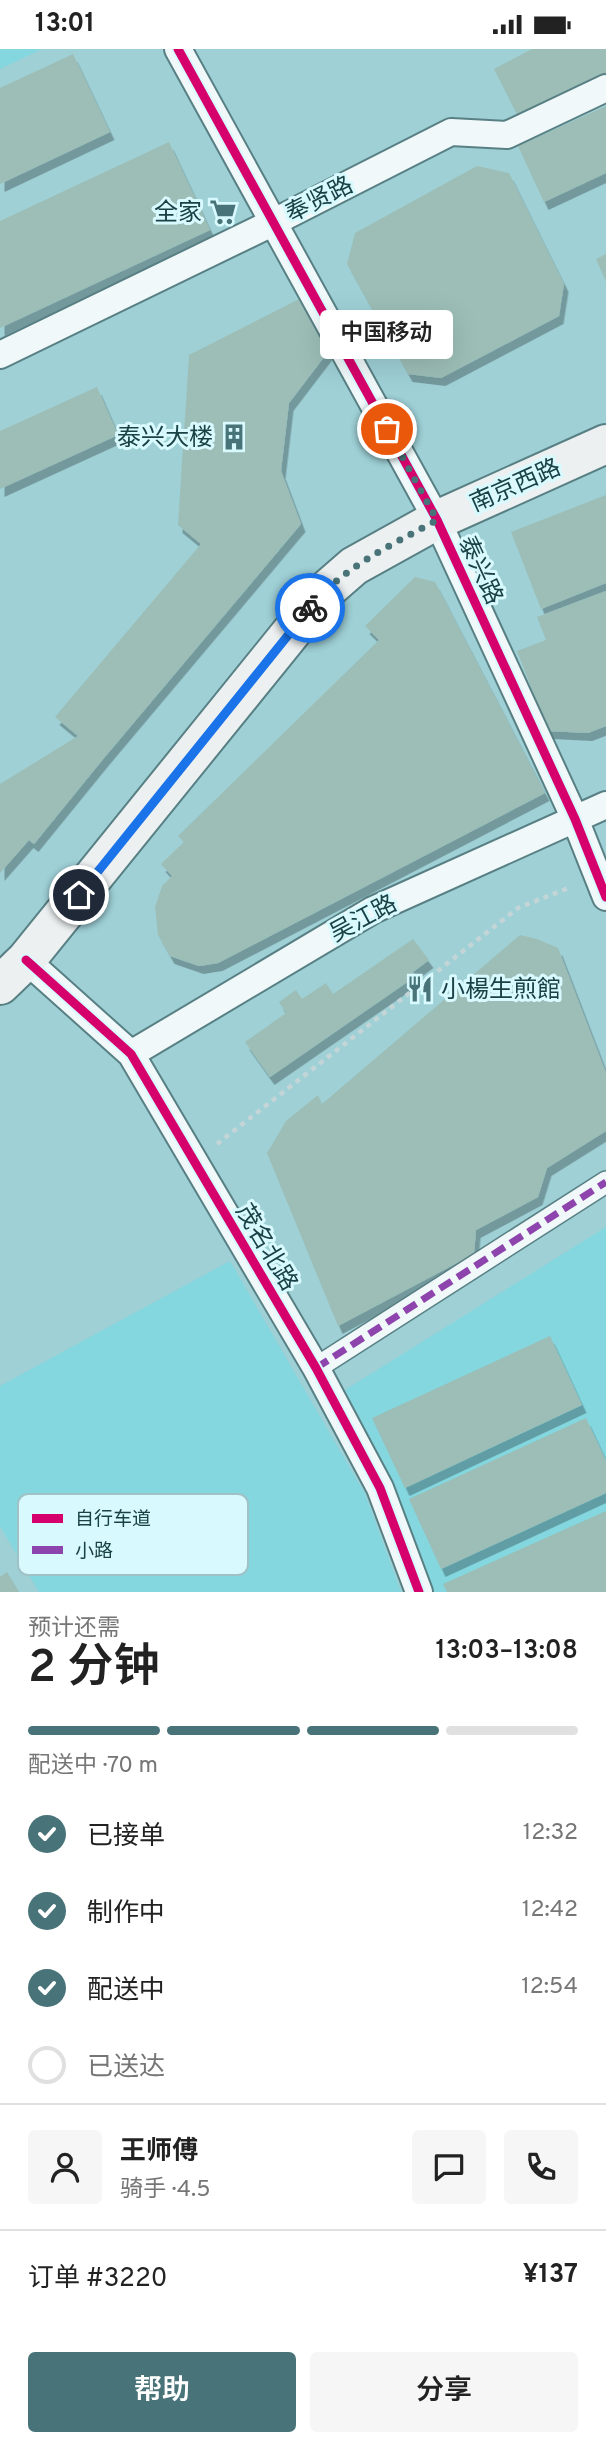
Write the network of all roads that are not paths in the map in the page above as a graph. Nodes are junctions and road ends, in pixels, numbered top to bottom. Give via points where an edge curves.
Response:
1 (178, 49) edge
2 (606, 88) edge
3 (274, 222) junction
4 (0, 355) edge
5 (606, 444) edge
6 (437, 520) junction
7 (606, 805) edge
8 (575, 819) junction
9 (602, 886) edge
10 (13, 972) edge
11 (131, 1054) junction
12 (606, 1182) edge
13 (316, 1367) junction
14 (419, 1592) edge

1 - 3 street, 泰兴路
2 - 3 street, 奉贤路 via 507,135 451,132
3 - 4 street, 奉贤路
3 - 6 street, 泰兴路
5 - 6 main road, 南京西路
6 - 8 street, 泰兴路
6 - 10 main road, 南京西路 via 354,566 323,593
7 - 8 street, 吴江路
8 - 9 street, 泰兴路
8 - 11 street, 吴江路 via 373,910
10 - 11 street, 茂名北路
11 - 13 street, 茂名北路
12 - 13 street
13 - 14 street, 茂名北路 via 380,1488

